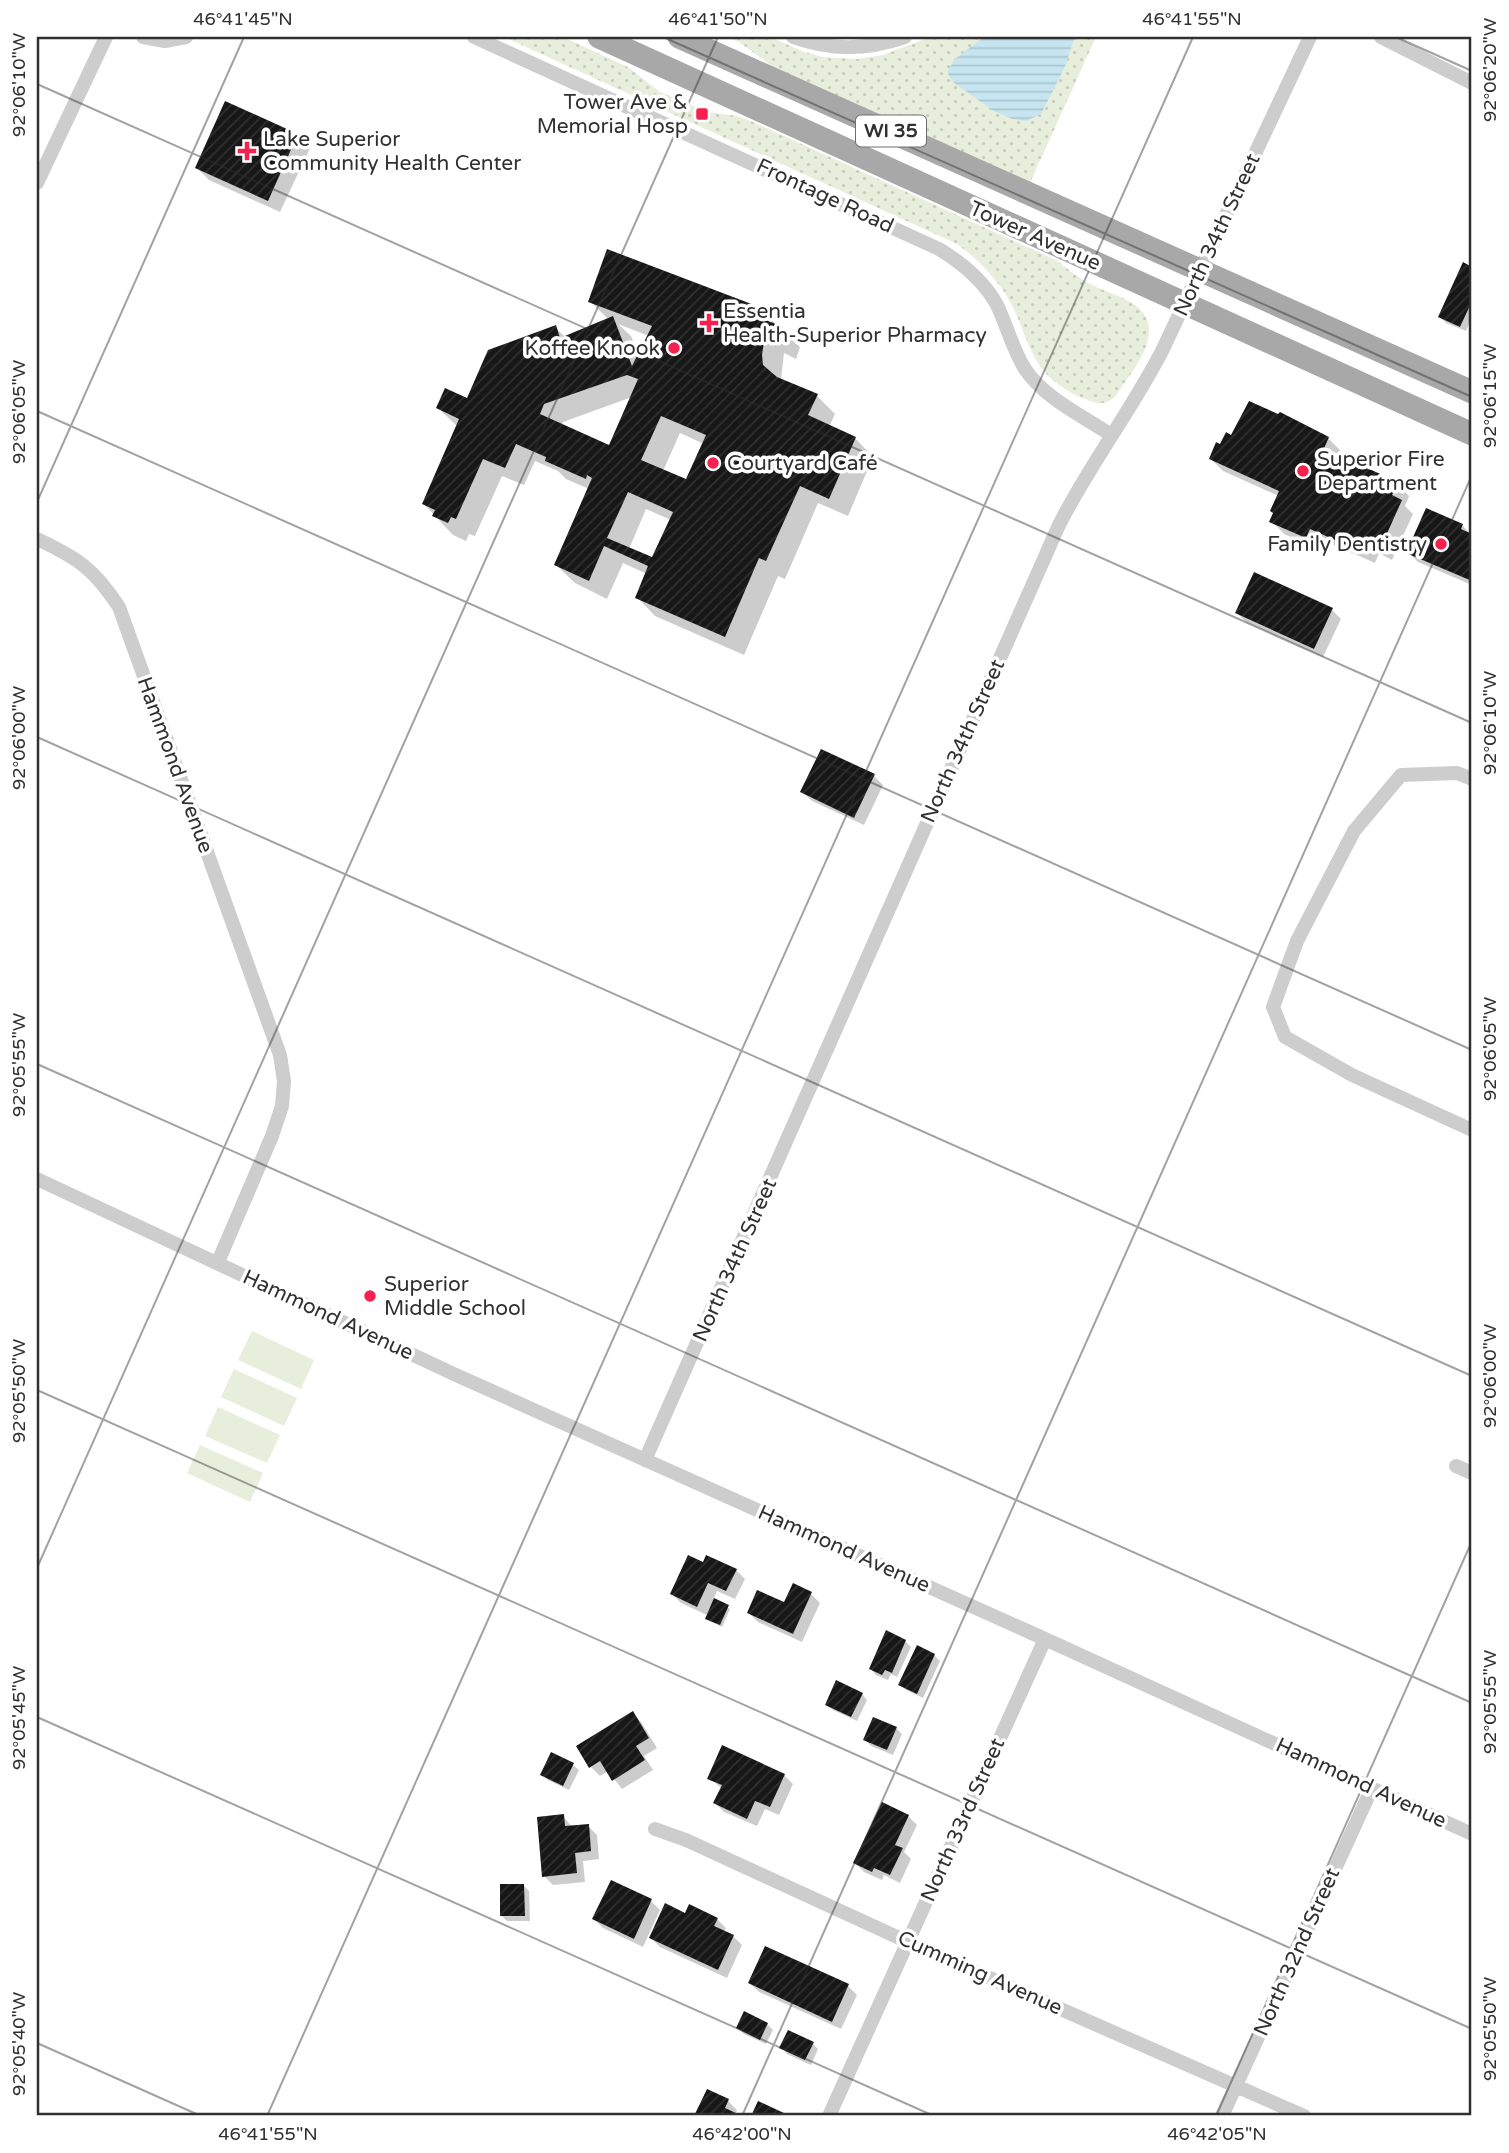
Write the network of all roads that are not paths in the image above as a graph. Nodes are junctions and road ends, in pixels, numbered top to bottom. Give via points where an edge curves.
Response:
1 (106, 37) edge
2 (143, 37) edge
3 (187, 37) edge
4 (474, 37) edge
5 (599, 37) edge
6 (679, 37) edge
7 (793, 37) edge
8 (905, 37) edge
9 (1310, 37) edge
10 (1381, 37) edge
11 (1472, 83) edge
12 (37, 183) edge
13 (1200, 270) junction
14 (1185, 303) junction
15 (1472, 393) edge
16 (1111, 435) junction
17 (1472, 435) edge
18 (37, 539) edge
19 (1472, 779) edge
20 (1472, 1129) edge
21 (37, 1179) edge
22 (218, 1262) junction
23 (645, 1460) junction
24 (1456, 1466) dead end
25 (1472, 1473) edge
26 (1045, 1639) junction
27 (1372, 1788) junction
28 (655, 1829) dead end
29 (1472, 1834) edge
30 (908, 1941) junction
31 (1236, 2086) junction
32 (829, 2116) edge
33 (1223, 2116) edge
34 (1304, 2116) edge

1 - 12 street
2 - 3 street via 165,41
4 - 16 street, Frontage Road via 951,256 988,291 1036,383
5 - 14 main road, Tower Avenue / WI 35
6 - 13 main road, Tower Avenue / WI 35
7 - 8 street via 847,48
9 - 13 street, North 34th Street
10 - 11 street
13 - 14 street, North 34th Street
13 - 15 main road, Tower Avenue / WI 35
14 - 16 street, North 34th Street via 1150,374
14 - 17 main road, Tower Avenue / WI 35
16 - 23 street, North 34th Street via 1056,533
18 - 22 street, Hammond Avenue via 86,566 119,607 280,1055 282,1106
19 - 20 street via 1457,773 1401,775 1354,831 1297,941 1273,1007 1285,1037 1352,1075
21 - 22 street, Hammond Avenue
22 - 23 street, Hammond Avenue
23 - 26 street, Hammond Avenue
24 - 25 street
26 - 27 street, Hammond Avenue
26 - 30 street, North 33rd Street
27 - 29 street, Hammond Avenue
27 - 31 street, North 32nd Street
28 - 30 street, Cumming Avenue
30 - 31 street, Cumming Avenue
30 - 32 street, North 33rd Street
31 - 33 street, North 32nd Street
31 - 34 street, Cumming Avenue

